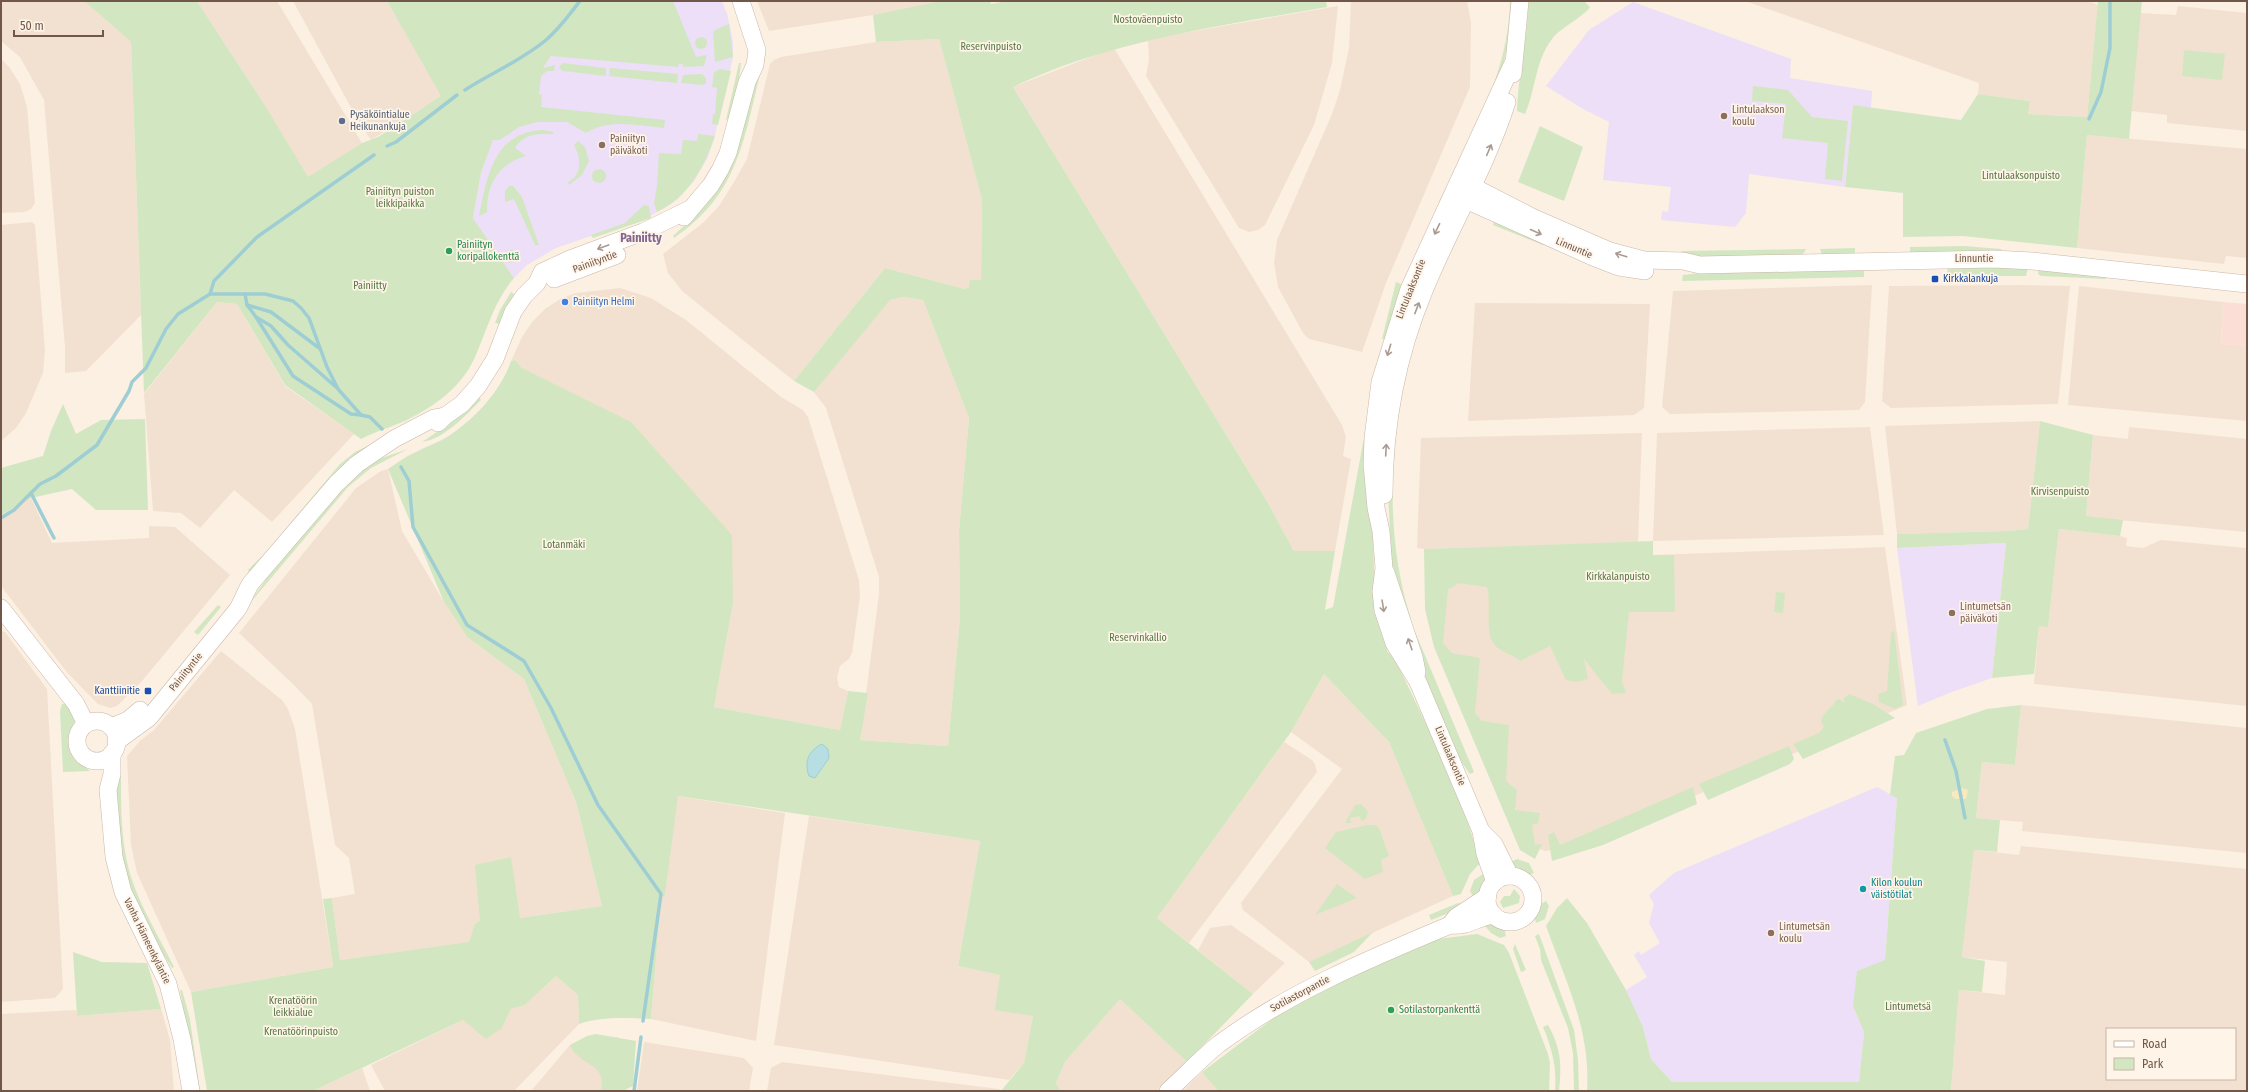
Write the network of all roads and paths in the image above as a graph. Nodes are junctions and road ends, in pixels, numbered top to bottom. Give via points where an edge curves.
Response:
1 (741, 1) edge
2 (1520, 1) edge
3 (1464, 190) junction
4 (2247, 284) edge
5 (1, 608) edge
6 (86, 724) junction
7 (113, 741) junction
8 (93, 761) junction
9 (108, 790) junction
10 (1497, 885) junction
11 (1494, 915) junction
12 (1450, 925) junction
13 (191, 1091) edge
14 (1168, 1091) edge

1 - 7 street, Painiityntie via 757,56 747,82 728,153 711,185 690,209 643,232 542,272 537,283 513,312 495,359 478,386 462,404 445,416 434,418 408,432 357,464 336,484 244,592 242,604 149,718
2 - 3 street, Lintulaaksontie via 1512,82 1503,114
3 - 4 street, Linnuntie via 1610,251 1644,260 1683,261 1700,265 1994,259
3 - 10 street, Lintulaaksontie via 1409,289 1380,382 1372,464 1384,568 1414,657 1418,682 1481,831 1494,844
5 - 6 street via 76,704
6 - 7 street via 100,722
6 - 8 street via 79,733 77,745 83,756
7 - 8 street via 105,759
7 - 9 street, Vanha Hämeenkyläntie via 112,774
8 - 9 street, Vanha Hämeenkyläntie
9 - 13 street, Vanha Hämeenkyläntie via 114,857 124,892 168,984 182,1039
10 - 11 street via 1489,906
10 - 11 street via 1520,878 1528,884 1533,894 1532,905 1527,914 1516,921 1505,921
10 - 12 street, Sotilastorpantie via 1456,917
11 - 12 street, Sotilastorpantie via 1463,926
12 - 14 street, Sotilastorpantie via 1370,958 1269,1011 1219,1044

